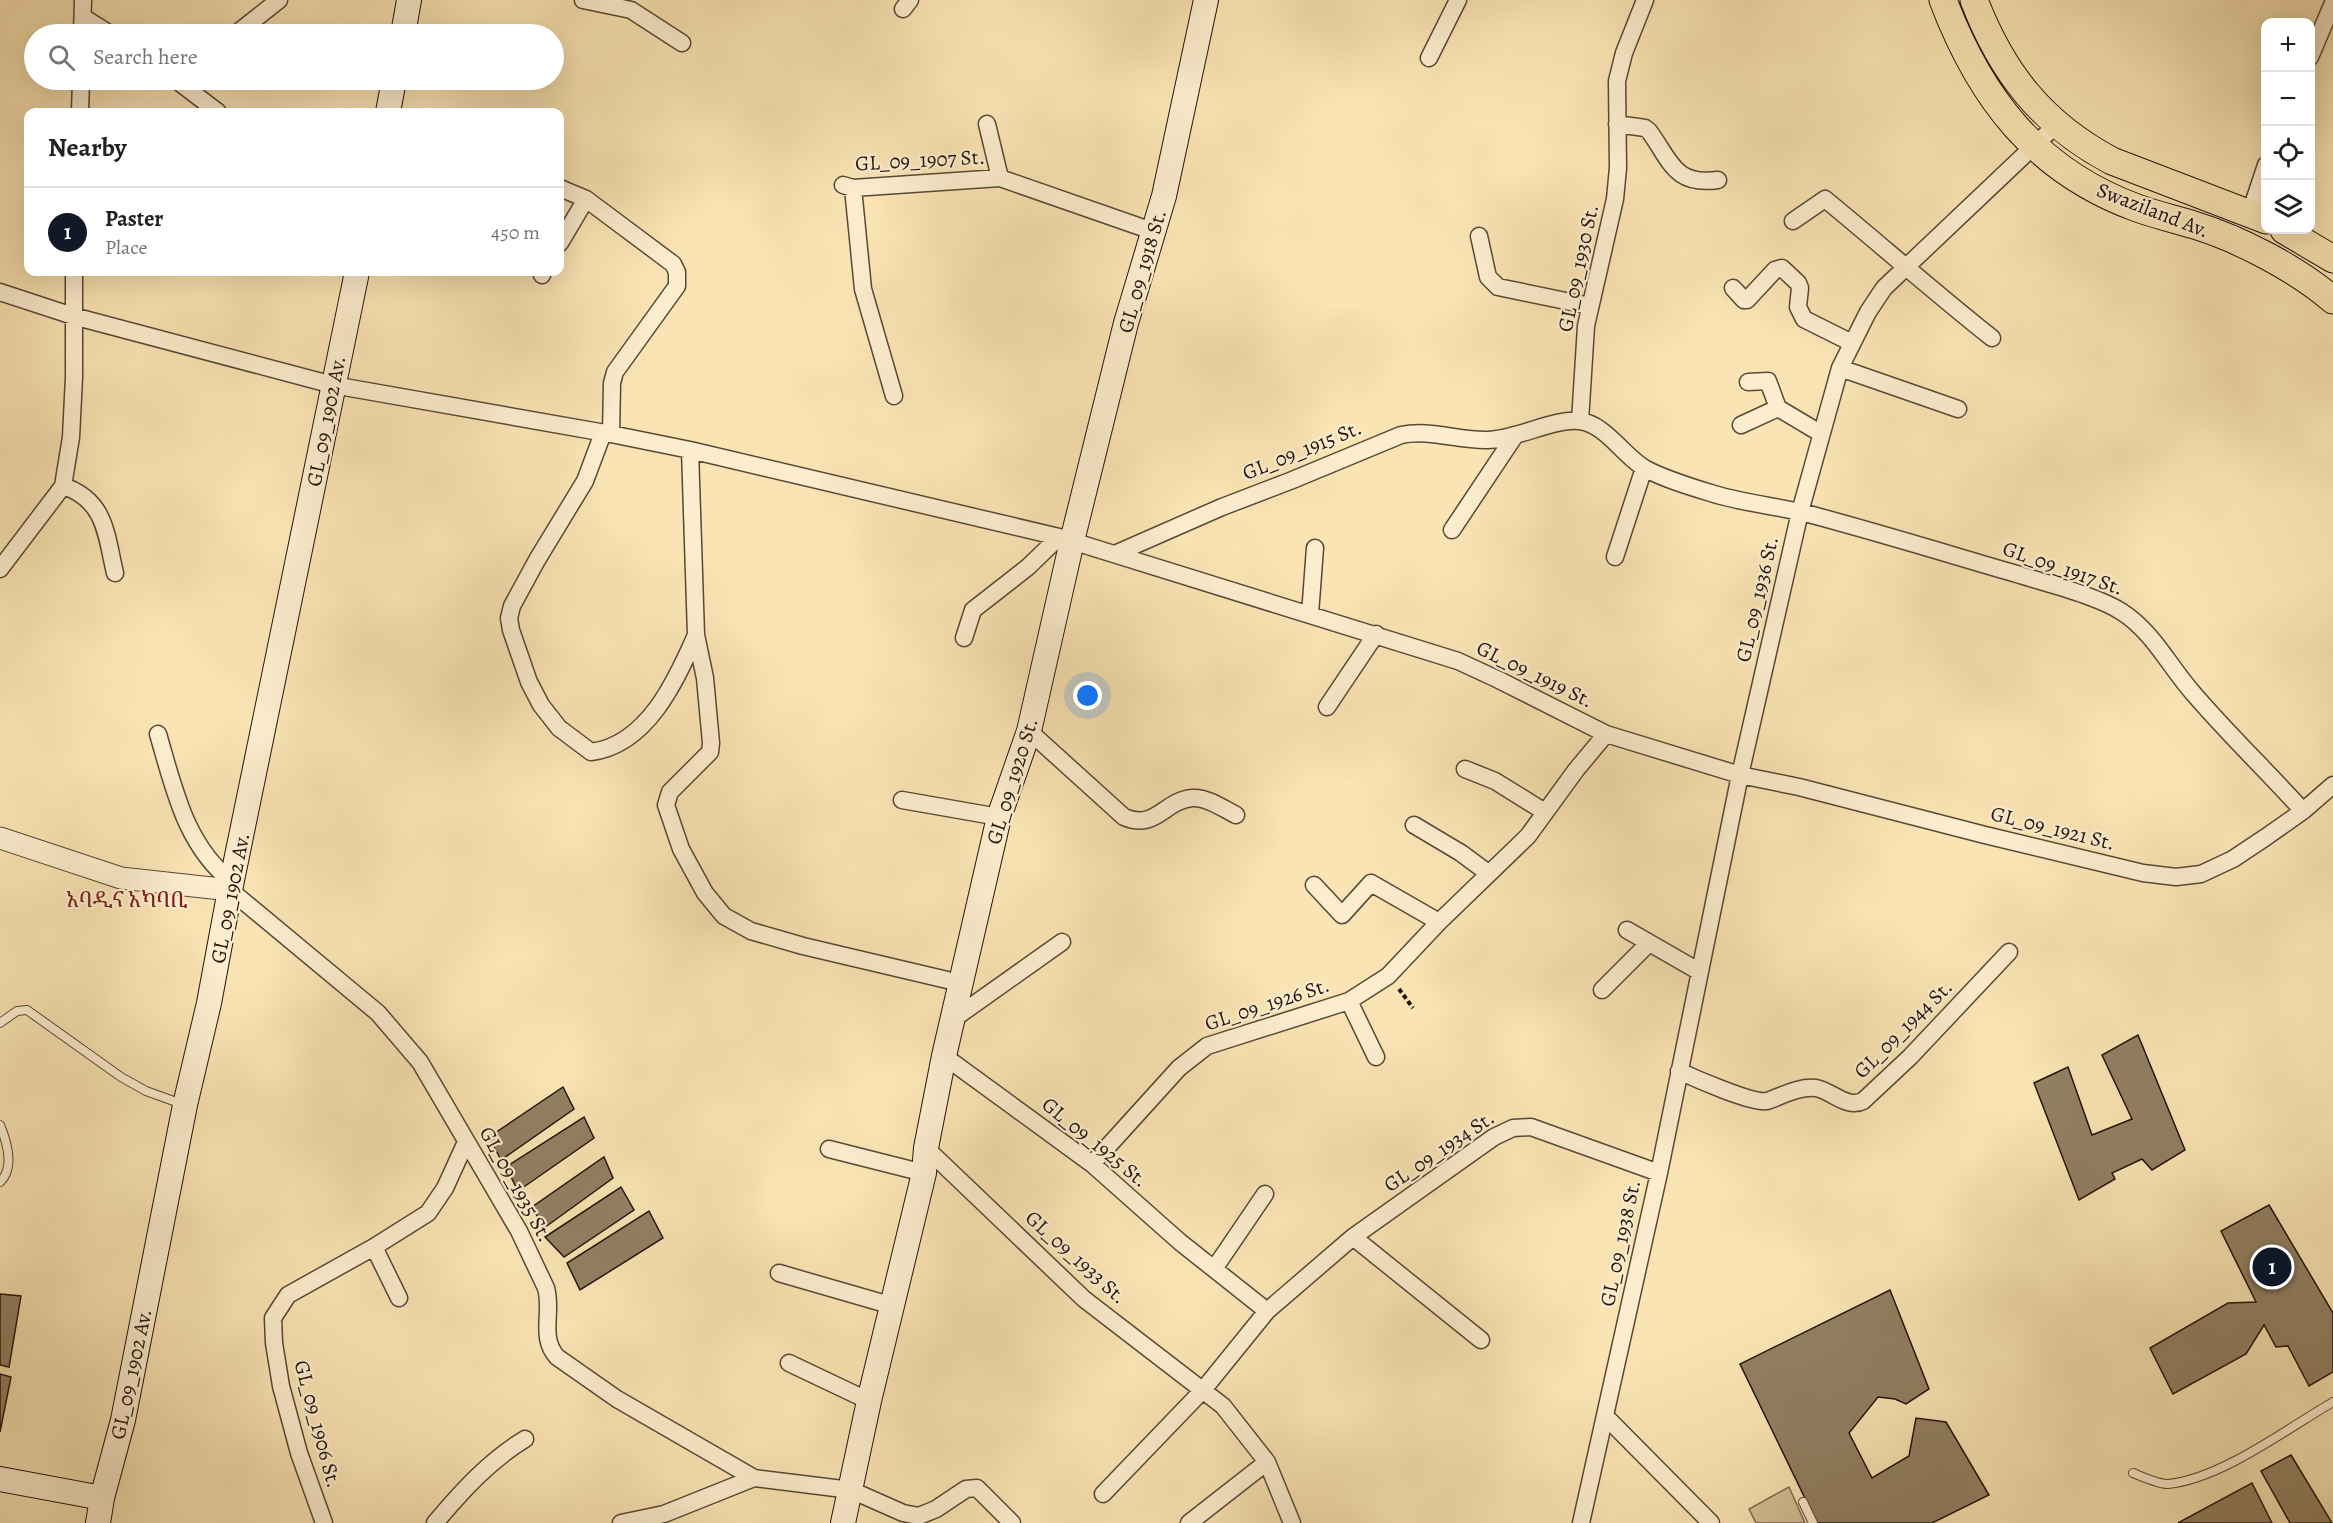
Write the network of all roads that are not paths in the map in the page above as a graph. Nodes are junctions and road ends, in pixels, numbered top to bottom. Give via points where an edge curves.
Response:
1 (279, 0) edge
2 (409, 0) edge
3 (583, 0) edge
4 (1206, 0) edge
5 (1458, 0) edge
6 (1645, 0) edge
7 (1943, 0) edge
8 (1974, 0) edge
9 (2333, 3) edge
10 (635, 5) edge
11 (83, 8) edge
12 (82, 24) edge
13 (100, 24) edge
14 (249, 24) edge
15 (405, 24) edge
16 (682, 43) dead end
17 (2315, 45) edge
18 (1429, 58) dead end
19 (81, 90) edge
20 (189, 90) edge
21 (392, 90) edge
22 (80, 108) edge
23 (213, 108) edge
24 (389, 108) edge
25 (987, 124) dead end
26 (1617, 124) junction
27 (2056, 124) junction
28 (2033, 146) junction
29 (1000, 178) junction
30 (1718, 180) dead end
31 (2263, 180) edge
32 (564, 190) edge
33 (586, 199) junction
34 (2258, 217) edge
35 (1793, 221) dead end
36 (1155, 232) junction
37 (2292, 234) edge
38 (564, 236) edge
39 (1479, 236) dead end
40 (2331, 253) edge
41 (1906, 265) junction
42 (74, 276) edge
43 (356, 276) edge
44 (1733, 288) dead end
45 (0, 292) edge
46 (2333, 300) edge
47 (1590, 306) junction
48 (73, 316) junction
49 (1992, 338) dead end
50 (1852, 343) junction
51 (1840, 368) junction
52 (1748, 382) dead end
53 (333, 385) junction
54 (894, 396) dead end
55 (1778, 408) junction
56 (1958, 409) dead end
57 (1580, 421) junction
58 (1741, 424) dead end
59 (607, 433) junction
60 (1820, 433) junction
61 (1514, 437) junction
62 (690, 450) junction
63 (1644, 468) junction
64 (63, 486) junction
65 (1800, 512) junction
66 (1452, 530) dead end
67 (1066, 539) junction
68 (1316, 548) dead end
69 (1117, 553) junction
70 (1615, 557) dead end
71 (0, 569) edge
72 (115, 573) dead end
73 (1310, 614) junction
74 (1376, 634) junction
75 (696, 635) junction
76 (964, 638) dead end
77 (1327, 706) dead end
78 (1029, 731) junction
79 (158, 734) dead end
80 (1606, 734) junction
81 (1465, 769) dead end
82 (1740, 775) junction
83 (2333, 785) edge
84 (902, 800) dead end
85 (2303, 811) junction
86 (1545, 812) junction
87 (1236, 815) dead end
88 (999, 817) junction
89 (1414, 825) dead end
90 (0, 838) edge
91 (1488, 873) junction
92 (1314, 885) dead end
93 (231, 886) junction
94 (1439, 922) junction
95 (1627, 930) dead end
96 (1062, 942) dead end
97 (1649, 943) junction
98 (2009, 952) dead end
99 (1700, 972) junction
100 (960, 983) junction
101 (1602, 990) dead end
102 (1349, 1001) junction
103 (952, 1020) junction
104 (0, 1023) edge
105 (944, 1056) junction
106 (1376, 1057) dead end
107 (1679, 1071) junction
108 (185, 1105) junction
109 (0, 1125) edge
110 (466, 1142) junction
111 (926, 1148) junction
112 (830, 1149) dead end
113 (1092, 1164) junction
114 (924, 1173) junction
115 (1659, 1173) junction
116 (0, 1182) edge
117 (1265, 1194) dead end
118 (1353, 1237) junction
119 (374, 1247) junction
120 (1214, 1269) junction
121 (779, 1274) dead end
122 (399, 1298) dead end
123 (893, 1306) junction
124 (1267, 1311) junction
125 (1481, 1340) dead end
126 (789, 1363) dead end
127 (1203, 1390) junction
128 (869, 1401) junction
129 (2333, 1402) edge
130 (1605, 1416) junction
131 (525, 1439) dead end
132 (1267, 1462) junction
133 (2133, 1473) dead end
134 (0, 1479) edge
135 (754, 1479) junction
136 (851, 1490) junction
137 (1103, 1494) dead end
138 (102, 1498) junction
139 (1803, 1502) dead end
140 (98, 1523) edge
141 (324, 1523) edge
142 (435, 1523) edge
143 (621, 1523) edge
144 (843, 1523) edge
145 (1012, 1523) edge
146 (1189, 1523) edge
147 (1292, 1523) edge
148 (1581, 1523) edge
149 (1711, 1523) edge
150 (1813, 1523) edge

1 - 14 street
2 - 15 main road
3 - 10 street
4 - 36 main road, GL_09_1918 St.
5 - 18 street
6 - 26 street, GL_09_1930 St. via 1617,81
7 - 28 main road, Swaziland Av. via 1965,52 1987,89
8 - 27 main road, Swaziland Av. via 1985,29 2012,75
9 - 17 street
10 - 16 street
11 - 12 street
11 - 13 street
19 - 22 street
20 - 23 street
21 - 24 main road
25 - 29 street, GL_09_1907 St.
26 - 30 street via 1649,131 1680,175 1704,182
26 - 47 street, GL_09_1930 St. via 1615,199
27 - 28 street, GL_09_1936 St.
27 - 34 main road, Swaziland Av. via 2112,161
28 - 41 street, GL_09_1936 St.
28 - 46 main road, Swaziland Av. via 2069,175 2111,197 2231,239 2298,275
29 - 36 street, GL_09_1907 St.
29 - 54 street, GL_09_1907 St. via 848,187 863,289
31 - 34 street
32 - 33 street
33 - 38 street
33 - 59 street via 672,264 678,281 615,372
35 - 41 street via 1825,199
36 - 67 main road, GL_09_1918 St.
37 - 40 main road
39 - 47 street via 1488,277 1498,287
41 - 49 street via 1927,287
41 - 50 street, GL_09_1936 St. via 1884,288
42 - 48 street
43 - 53 main road, GL_09_1902 Av.
44 - 50 street via 1747,300 1775,270 1782,268 1798,283 1798,307 1804,319
45 - 48 street, GL_09_1919 St.
47 - 57 street, GL_09_1930 St.
48 - 53 street, GL_09_1919 St.
48 - 64 street via 71,438
50 - 51 street, GL_09_1936 St.
51 - 56 street
51 - 60 street, GL_09_1936 St.
52 - 55 street via 1768,381
53 - 59 street, GL_09_1919 St.
53 - 93 main road, GL_09_1902 Av.
55 - 58 street
55 - 60 street
57 - 61 street, GL_09_1915 St.
57 - 63 street via 1610,438
59 - 62 street, GL_09_1919 St.
59 - 75 street via 585,481 512,606 511,630 529,682 559,728 591,752 604,751 651,716 679,674
60 - 65 street, GL_09_1936 St.
61 - 66 street
61 - 69 street, GL_09_1915 St. via 1487,440 1420,433 1401,435
62 - 67 street, GL_09_1919 St.
62 - 75 street
63 - 65 street via 1721,496
63 - 70 street
64 - 71 street
64 - 72 street via 79,491 102,517
65 - 82 street, GL_09_1936 St.
65 - 85 street, GL_09_1917 St. via 2064,589 2118,609 2135,621 2192,692
67 - 69 street, GL_09_1919 St.
67 - 76 street via 973,609
67 - 78 main road, GL_09_1920 St.
68 - 73 street
69 - 73 street, GL_09_1919 St.
73 - 74 street, GL_09_1919 St.
74 - 77 street
74 - 80 street, GL_09_1919 St. via 1474,668
75 - 100 street via 705,678 710,752 670,792 666,805 681,849 705,893 724,916 751,931
78 - 87 street via 1134,822 1146,822 1180,801 1193,798
78 - 88 main road, GL_09_1920 St.
79 - 93 street, GL_09_1935 St. via 180,810 193,837
80 - 82 street, GL_09_1919 St.
80 - 86 street, GL_09_1926 St.
81 - 86 street via 1516,792
82 - 85 street, GL_09_1921 St. via 2082,859 2176,877 2201,874 2233,859
82 - 99 street, GL_09_1938 St.
83 - 85 street, GL_09_1921 St.
84 - 88 street
86 - 91 street, GL_09_1926 St. via 1528,836
88 - 100 main road, GL_09_1920 St.
89 - 91 street
90 - 93 street via 121,878
91 - 94 street, GL_09_1926 St.
92 - 94 street via 1342,915 1371,883
93 - 108 main road, GL_09_1902 Av.
93 - 110 street, GL_09_1935 St. via 378,1013 420,1062
94 - 102 street, GL_09_1926 St. via 1388,976
95 - 97 street
96 - 103 street
97 - 99 street
97 - 101 street
98 - 107 street, GL_09_1944 St. via 1910,1057 1857,1104 1809,1088 1764,1101 1716,1088
99 - 107 street, GL_09_1938 St.
100 - 103 main road, GL_09_1920 St.
102 - 106 street
102 - 113 street, GL_09_1926 St. via 1207,1046 1179,1068
103 - 105 main road, GL_09_1920 St.
104 - 108 lane via 17,1011 27,1010 121,1077
105 - 111 main road, GL_09_1920 St.
105 - 113 street, GL_09_1925 St.
107 - 115 street, GL_09_1938 St.
108 - 138 main road, GL_09_1902 Av. via 123,1420
109 - 116 lane via 9,1162
110 - 119 street, GL_09_1906 St. via 445,1188 428,1213
110 - 135 street, GL_09_1935 St. via 519,1231 546,1288 550,1350 616,1399
111 - 114 main road, GL_09_1920 St.
111 - 127 street, GL_09_1933 St. via 1084,1299
112 - 114 street
113 - 120 street, GL_09_1925 St.
114 - 123 main road, GL_09_1920 St.
115 - 118 street, GL_09_1934 St. via 1532,1127 1513,1128 1494,1137
115 - 130 street, GL_09_1938 St.
117 - 120 street
118 - 124 street, GL_09_1934 St.
118 - 125 street
119 - 122 street
119 - 141 street, GL_09_1906 St. via 288,1295 273,1318 281,1386
120 - 124 street, GL_09_1925 St.
121 - 123 street
123 - 128 main road, GL_09_1920 St.
124 - 127 street, GL_09_1934 St.
126 - 128 street
127 - 132 street, GL_09_1933 St. via 1223,1406
127 - 137 street
128 - 136 main road, GL_09_1920 St.
129 - 133 lane via 2236,1460 2194,1478 2166,1484
130 - 148 street, GL_09_1938 St.
130 - 149 street
131 - 142 street via 483,1469
132 - 146 street
132 - 147 street, GL_09_1933 St.
134 - 138 main road
135 - 136 street
135 - 143 street via 664,1514
136 - 144 main road, GL_09_1920 St.
136 - 145 street via 919,1516 966,1489 977,1488
138 - 140 main road, GL_09_1902 Av.
139 - 150 lane

